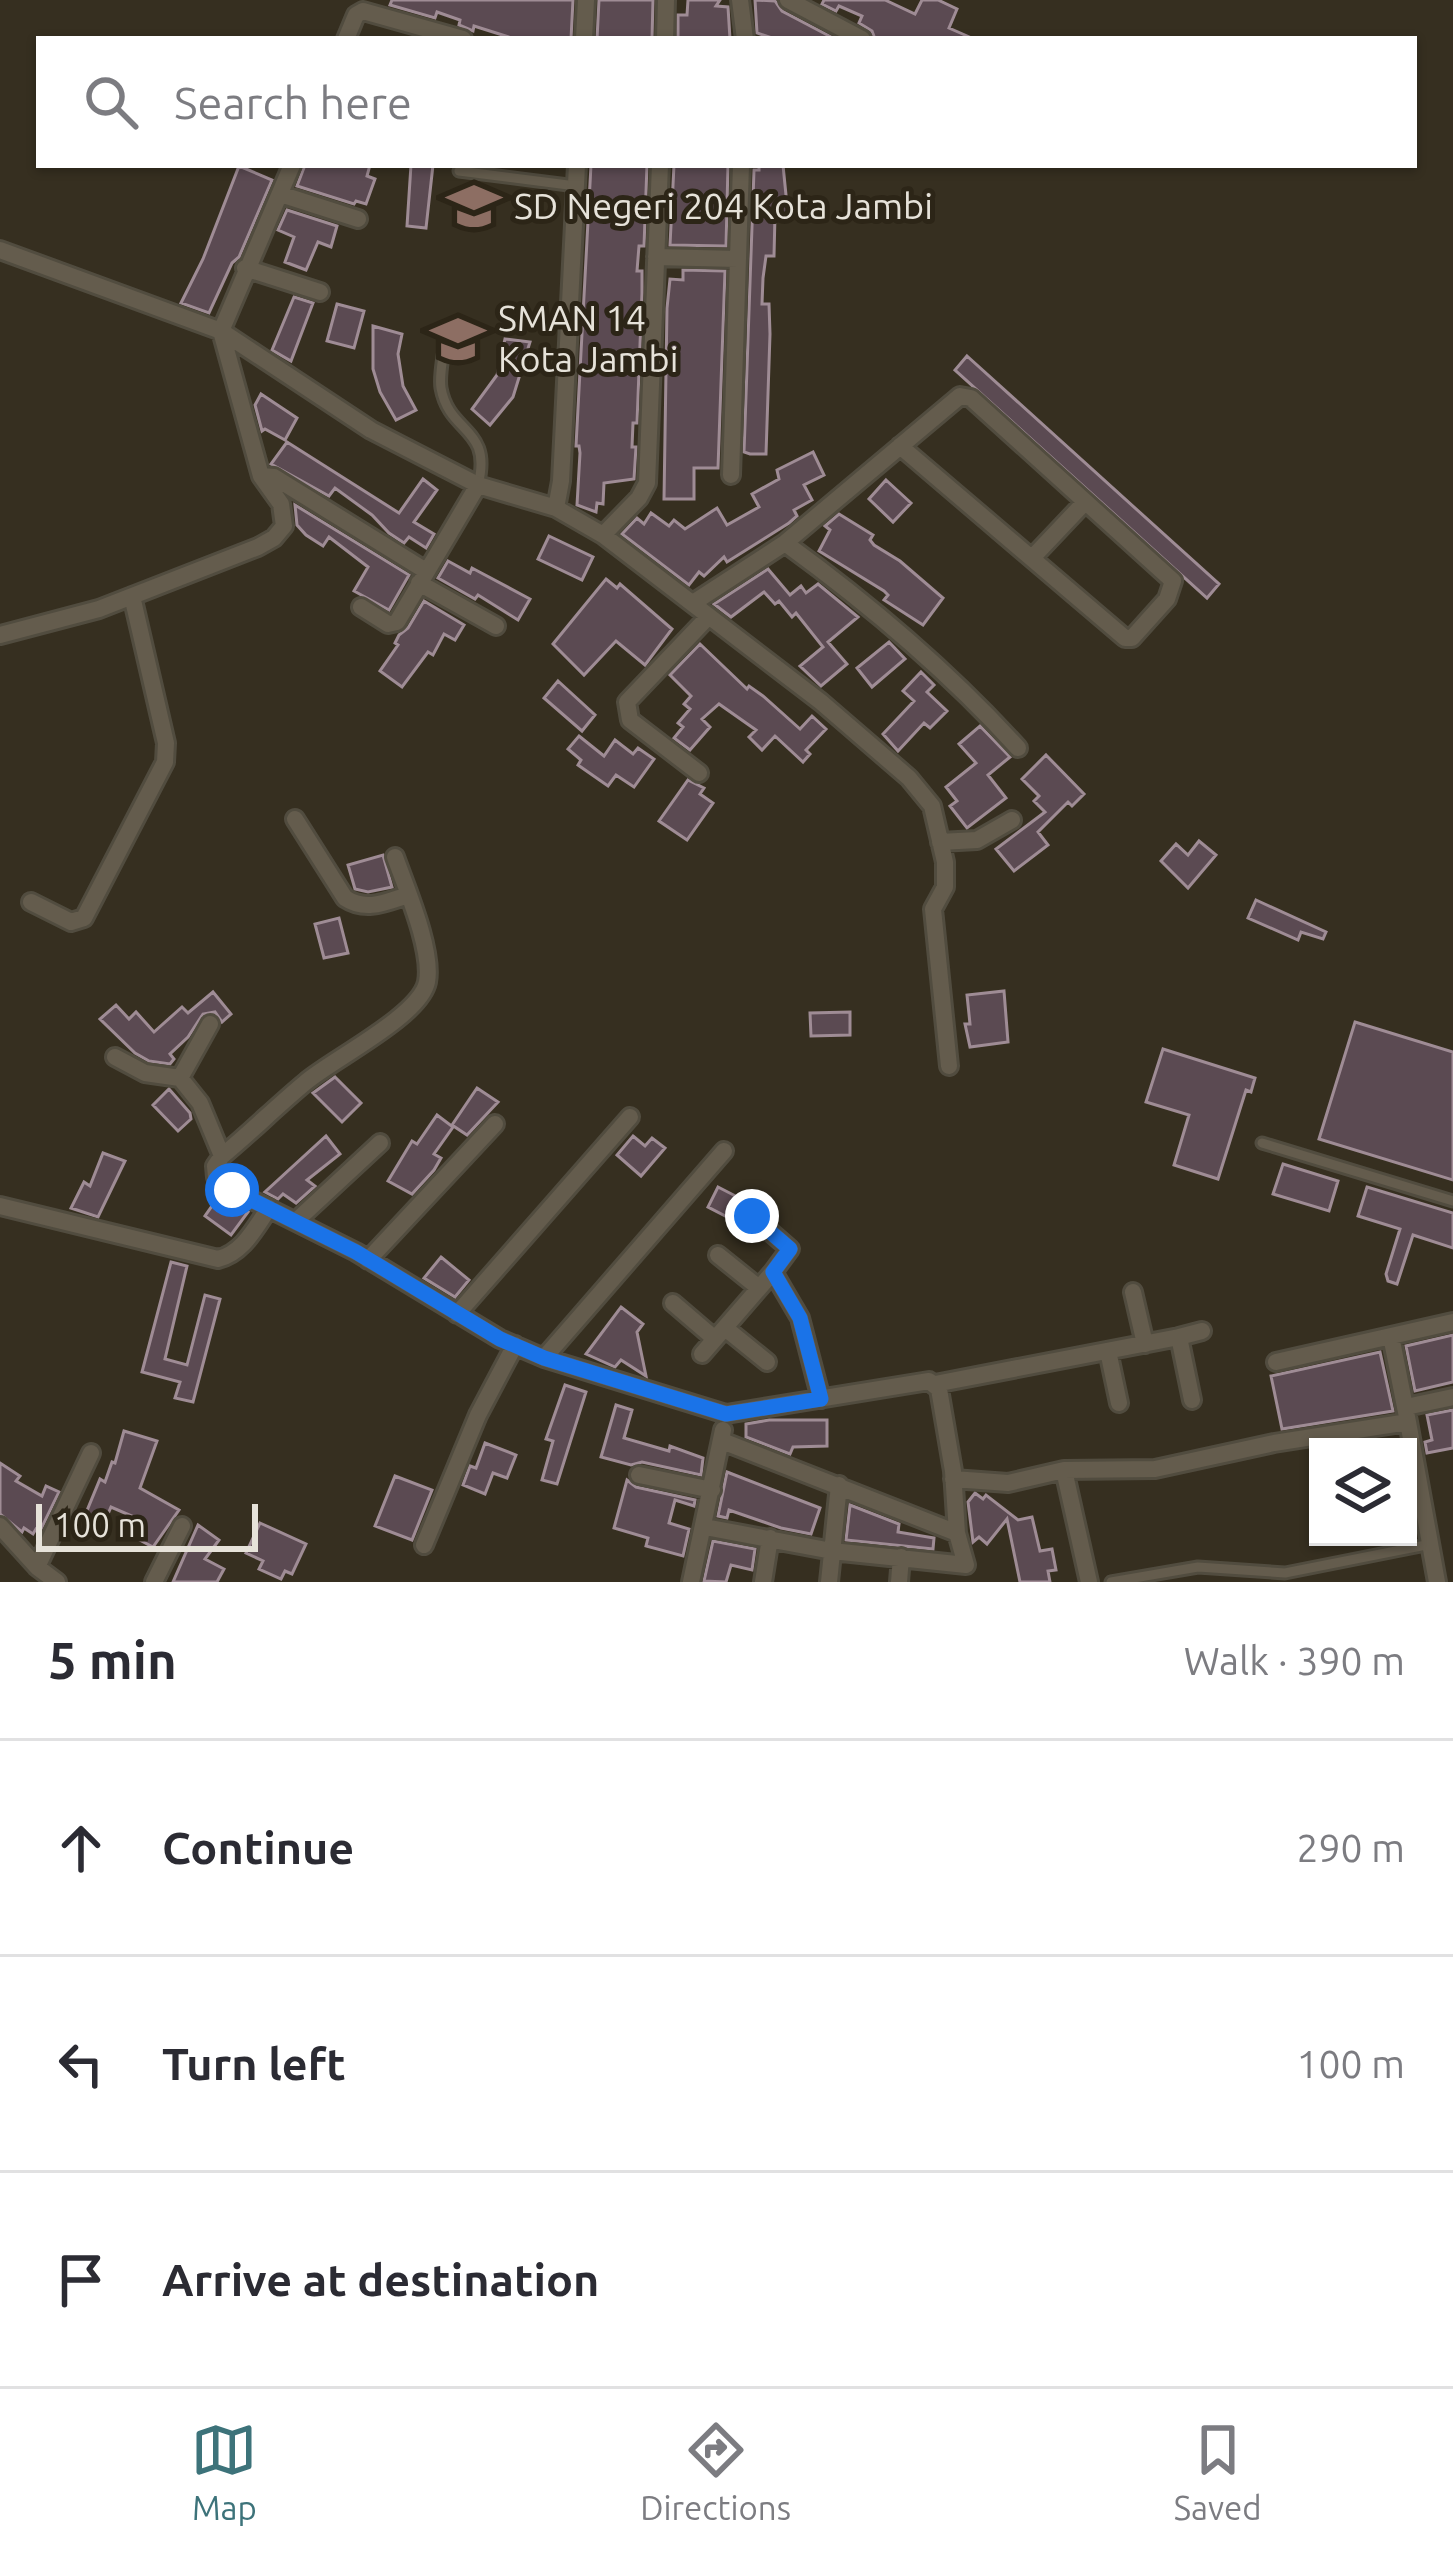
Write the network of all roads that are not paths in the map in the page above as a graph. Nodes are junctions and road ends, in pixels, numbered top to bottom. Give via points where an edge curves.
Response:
1 (586, 0) edge
2 (666, 0) edge
3 (740, 0) edge
4 (788, 0) edge
5 (347, 36) edge
6 (452, 36) edge
7 (584, 36) edge
8 (665, 36) edge
9 (745, 36) edge
10 (856, 36) edge
11 (291, 168) edge
12 (577, 168) edge
13 (660, 168) edge
14 (741, 168) edge
15 (459, 171) dead end
16 (576, 186) junction
17 (280, 194) junction
18 (358, 220) dead end
19 (0, 250) edge
20 (656, 257) junction
21 (738, 260) junction
22 (245, 268) junction
23 (320, 292) dead end
24 (221, 332) junction
25 (444, 348) dead end
26 (900, 446) junction
27 (731, 475) dead end
28 (261, 476) junction
29 (478, 485) junction
30 (1085, 502) junction
31 (556, 508) junction
32 (603, 535) junction
33 (785, 543) junction
34 (1032, 559) junction
35 (423, 577) junction
36 (132, 596) junction
37 (693, 603) junction
38 (362, 607) dead end
39 (710, 616) junction
40 (496, 626) dead end
41 (0, 635) edge
42 (1018, 748) dead end
43 (699, 773) dead end
44 (296, 819) dead end
45 (1012, 820) dead end
46 (940, 842) junction
47 (395, 856) dead end
48 (408, 896) junction
49 (31, 902) dead end
50 (211, 1024) dead end
51 (115, 1057) dead end
52 (949, 1066) dead end
53 (180, 1078) junction
54 (630, 1117) dead end
55 (495, 1124) dead end
56 (380, 1142) dead end
57 (1262, 1143) dead end
58 (724, 1151) dead end
59 (222, 1156) junction
60 (1453, 1201) edge
61 (0, 1207) edge
62 (269, 1208) junction
63 (752, 1216) dead end
64 (296, 1221) junction
65 (718, 1255) dead end
66 (368, 1260) junction
67 (773, 1272) junction
68 (759, 1288) junction
69 (1133, 1292) dead end
70 (673, 1304) dead end
71 (457, 1314) junction
72 (1453, 1322) edge
73 (1202, 1331) dead end
74 (1391, 1336) junction
75 (1179, 1337) junction
76 (714, 1340) junction
77 (1145, 1344) junction
78 (515, 1345) junction
79 (1108, 1351) junction
80 (544, 1358) junction
81 (767, 1362) dead end
82 (1276, 1362) dead end
83 (935, 1384) junction
84 (1453, 1397) edge
85 (821, 1399) junction
86 (1192, 1400) dead end
87 (1119, 1403) dead end
88 (726, 1414) junction
89 (1407, 1415) junction
90 (722, 1441) junction
91 (91, 1454) dead end
92 (1064, 1470) junction
93 (639, 1475) dead end
94 (953, 1479) junction
95 (839, 1485) junction
96 (712, 1490) junction
97 (0, 1526) edge
98 (182, 1526) dead end
99 (704, 1527) junction
100 (957, 1533) junction
101 (770, 1538) junction
102 (1431, 1544) junction
103 (424, 1545) dead end
104 (832, 1551) junction
105 (901, 1557) junction
106 (37, 1567) junction
107 (968, 1573) edge
108 (57, 1582) edge
109 (154, 1582) edge
110 (691, 1582) edge
111 (763, 1582) edge
112 (830, 1582) edge
113 (899, 1582) edge
114 (1089, 1582) edge
115 (1111, 1582) edge
116 (1437, 1582) edge

1 - 7 street
2 - 8 street
3 - 9 street
4 - 10 street
5 - 6 street via 363,11
11 - 17 street
12 - 16 street
13 - 20 street
14 - 21 street
15 - 16 lane
16 - 31 street
17 - 18 street
17 - 22 street
19 - 24 street
20 - 21 street
20 - 32 street via 647,483
21 - 27 street
22 - 23 street
22 - 24 street
24 - 28 street
24 - 29 street via 371,430
25 - 29 lane via 441,387 451,414 478,442
26 - 30 street via 960,396 971,398
26 - 33 street
26 - 34 street
28 - 35 street via 281,481
28 - 36 street via 281,504 284,526 274,538
29 - 31 street
29 - 35 street
30 - 34 street
30 - 34 street via 1173,581 1132,638
31 - 32 street
32 - 37 street
33 - 37 street
33 - 42 street via 968,693
35 - 38 street via 394,624
35 - 40 street
36 - 41 street
36 - 49 street via 165,762 84,918 71,922
37 - 39 street
39 - 43 street via 638,687 626,713
39 - 46 street via 909,778 932,806
44 - 48 street via 356,905
45 - 46 street via 977,840
46 - 52 street via 946,870 933,909
47 - 48 street
48 - 59 street via 426,962 423,993
50 - 53 street
51 - 53 street
53 - 59 street
54 - 71 street
55 - 66 street
56 - 64 street
57 - 60 lane
58 - 80 street
59 - 62 street via 215,1166 222,1184
61 - 62 street via 218,1259 242,1247
62 - 64 street
63 - 67 street via 790,1249
64 - 66 street
65 - 68 street
66 - 71 street
67 - 68 street
67 - 85 street via 800,1318
68 - 76 street
69 - 77 street
70 - 76 street
71 - 78 street
72 - 74 street
73 - 75 street
74 - 82 street
74 - 89 street
75 - 77 street
75 - 86 street
76 - 81 street
77 - 79 street
78 - 80 street
78 - 103 street
79 - 83 street
79 - 87 street
80 - 88 street
83 - 85 street
83 - 94 street
84 - 89 street
85 - 88 street
88 - 90 street
89 - 92 street via 1155,1469
89 - 102 street
90 - 95 street
90 - 96 street
91 - 106 street
92 - 94 street via 1008,1483
92 - 114 street
93 - 96 street
94 - 100 street
95 - 100 street
95 - 104 street
96 - 99 street
97 - 106 street
98 - 109 street
99 - 101 street
99 - 110 street
100 - 107 street
101 - 104 street
101 - 111 street
102 - 115 lane via 1285,1574 1198,1567
102 - 116 street
104 - 105 street
104 - 112 street
105 - 107 street
105 - 113 street
106 - 108 street

